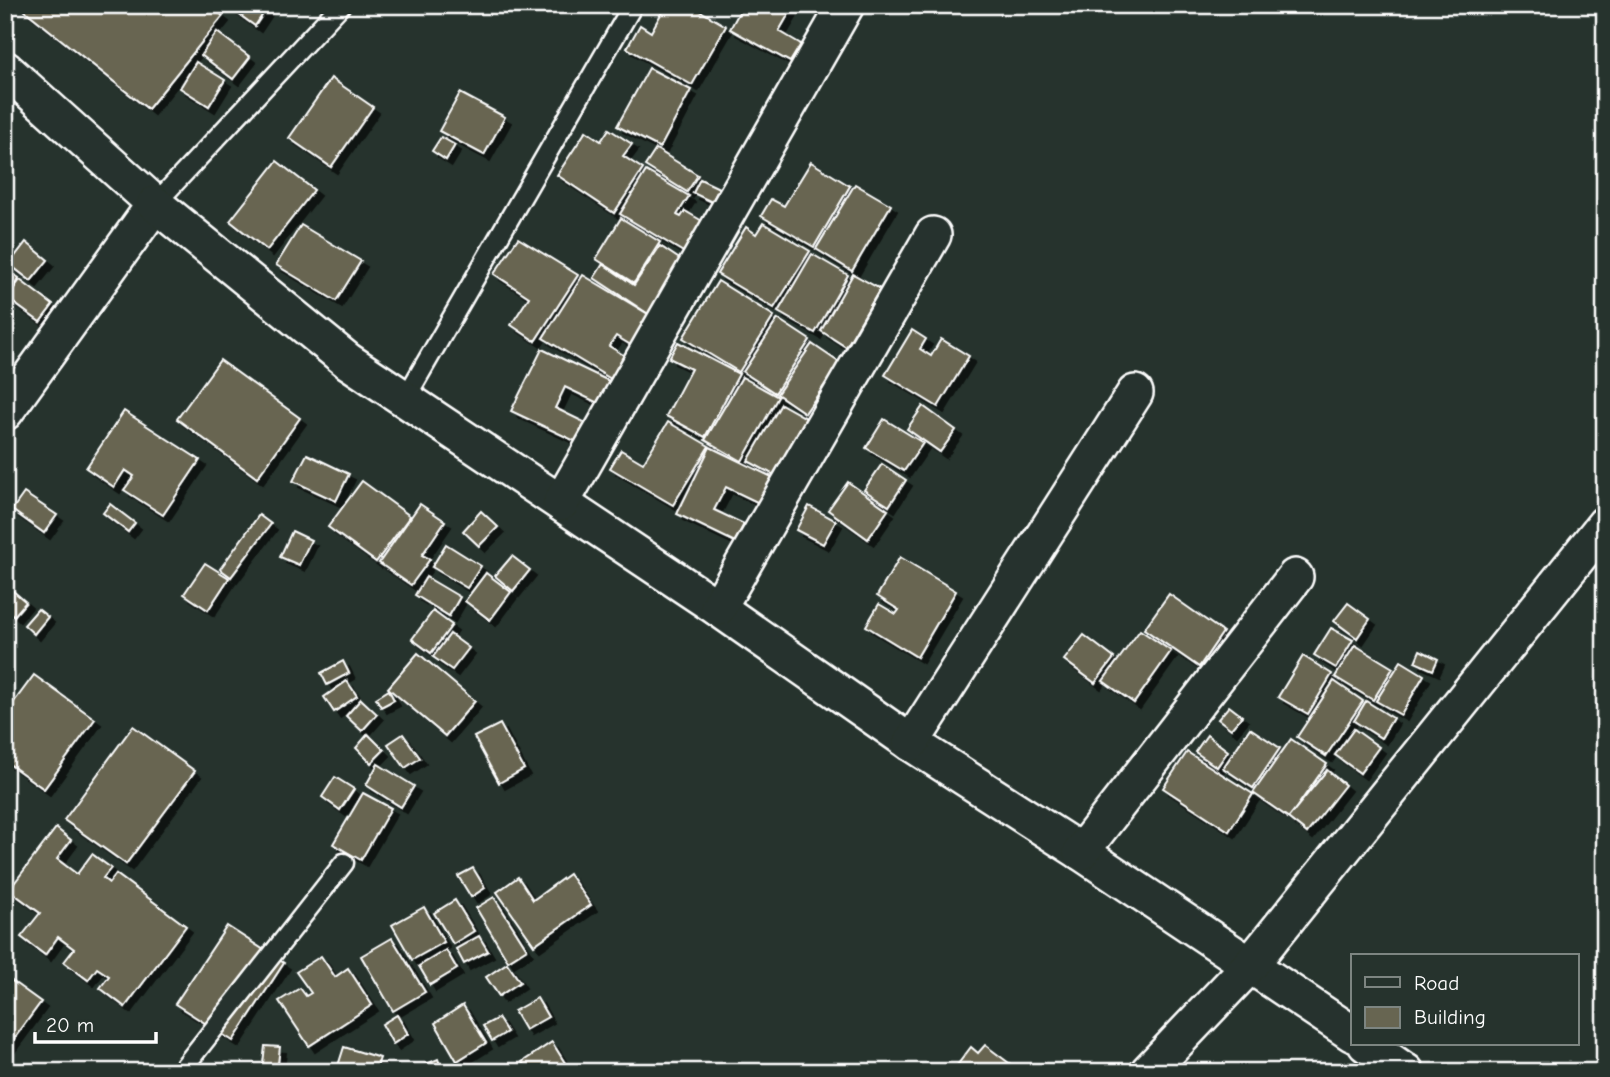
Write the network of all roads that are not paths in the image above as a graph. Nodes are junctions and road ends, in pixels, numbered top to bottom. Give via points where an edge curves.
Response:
1 (341, 5) edge
2 (633, 5) edge
3 (846, 5) edge
4 (5, 69) edge
5 (155, 204) junction
6 (933, 235) dead end
7 (1135, 393) dead end
8 (405, 400) junction
9 (5, 412) edge
10 (561, 503) junction
11 (1605, 524) edge
12 (1294, 577) dead end
13 (718, 608) junction
14 (911, 743) junction
15 (1082, 852) junction
16 (344, 863) dead end
17 (1250, 965) junction
18 (1351, 1033) edge
19 (1369, 1046) edge
20 (180, 1072) edge
21 (1148, 1072) edge
22 (1406, 1072) edge

1 - 5 lane
2 - 8 lane
3 - 10 street
4 - 5 street
5 - 8 street via 348,361
5 - 9 street
6 - 13 street
7 - 14 street
8 - 10 street
10 - 13 street
11 - 17 street
12 - 15 street
13 - 14 street
14 - 15 street
15 - 17 street
16 - 20 lane
17 - 18 street
17 - 21 street
19 - 22 street

